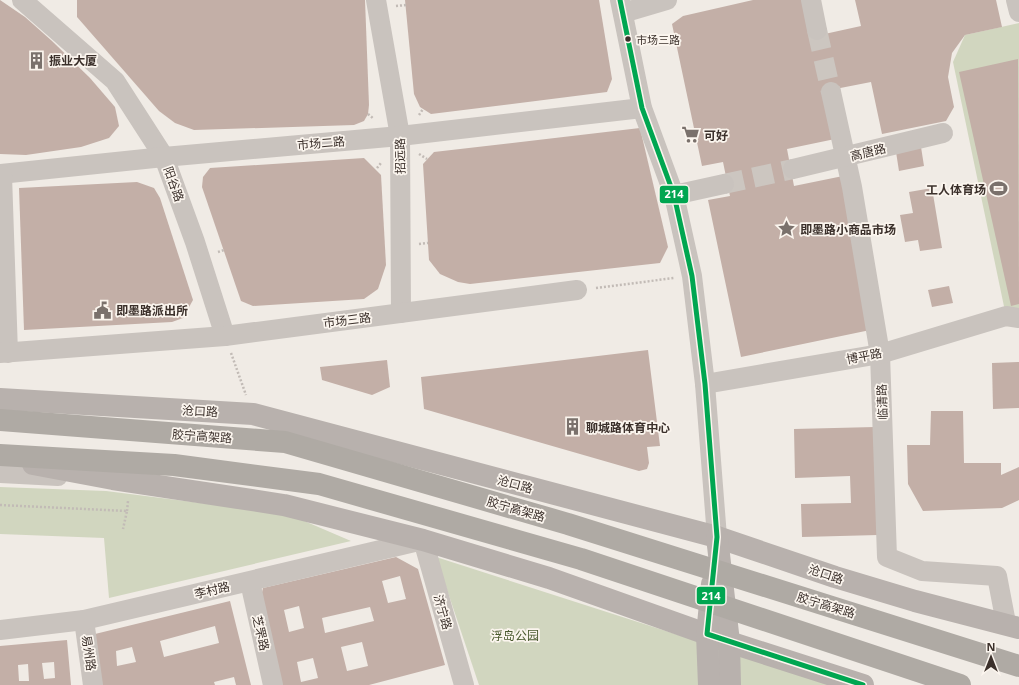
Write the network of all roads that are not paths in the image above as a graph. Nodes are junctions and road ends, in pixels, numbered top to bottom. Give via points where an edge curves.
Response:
1 (22, 0) edge
2 (376, 0) edge
3 (667, 0) edge
4 (811, 0) edge
5 (1016, 0) edge
6 (621, 6) edge
7 (1019, 12) edge
8 (817, 30) tunnel mouth
9 (831, 92) tunnel mouth
10 (642, 108) junction
11 (943, 133) dead end
12 (400, 136) junction
13 (164, 157) junction
14 (845, 158) junction
15 (793, 169) tunnel mouth
16 (1, 174) edge
17 (724, 184) tunnel mouth
18 (674, 195) junction
19 (577, 290) road end
20 (401, 313) junction
21 (1019, 318) edge
22 (224, 336) junction
23 (4, 353) edge
24 (880, 354) junction
25 (705, 384) junction
26 (0, 399) edge
27 (0, 420) edge
28 (0, 454) edge
29 (0, 458) edge
30 (0, 473) edge
31 (113, 479) junction
32 (717, 537) junction
33 (423, 540) junction
34 (250, 582) junction
35 (84, 620) junction
36 (1012, 625) edge
37 (0, 630) edge
38 (708, 634) junction
39 (729, 642) junction
40 (1019, 666) edge
41 (461, 684) edge
42 (93, 685) edge
43 (273, 685) edge
44 (709, 685) edge
45 (730, 685) edge
46 (863, 685) edge
47 (960, 685) edge

1 - 13 street, 阳谷路 via 115,80
2 - 12 street, 招远路
3 - 6 street
4 - 8 street
5 - 7 street
6 - 10 street
9 - 14 street, 临清路
10 - 12 street, 市场二路
10 - 18 street
11 - 14 street, 高唐路
12 - 13 street, 市场二路
12 - 20 street, 招远路
13 - 16 street, 市场二路
13 - 22 street, 阳谷路 via 195,242
14 - 15 street, 高唐路
14 - 24 street, 临清路
16 - 23 street
17 - 18 street
18 - 25 street via 692,276
19 - 20 street, 市场三路
20 - 22 street, 市场三路
21 - 24 street, 博平路 via 1006,316
22 - 23 street, 市场三路
24 - 25 street, 博平路
24 - 36 street, 临清路 via 887,557 922,571 997,576
25 - 32 street
26 - 32 main road, 沧口路 via 254,414
27 - 40 highway, 胶宁高架路 via 286,442 568,524
28 - 47 highway via 174,465 319,484 581,560
29 - 31 main road
30 - 31 street
31 - 33 main road via 284,505
32 - 36 main road, 沧口路 via 915,601
32 - 38 main road
32 - 39 main road
33 - 34 street, 李村路
33 - 38 main road via 549,578
33 - 41 street, 济宁路
34 - 35 street, 李村路
34 - 43 street, 芝罘路
35 - 37 street, 李村路
35 - 42 street, 易州路
38 - 39 main road
38 - 44 main road
39 - 45 main road
39 - 46 main road

